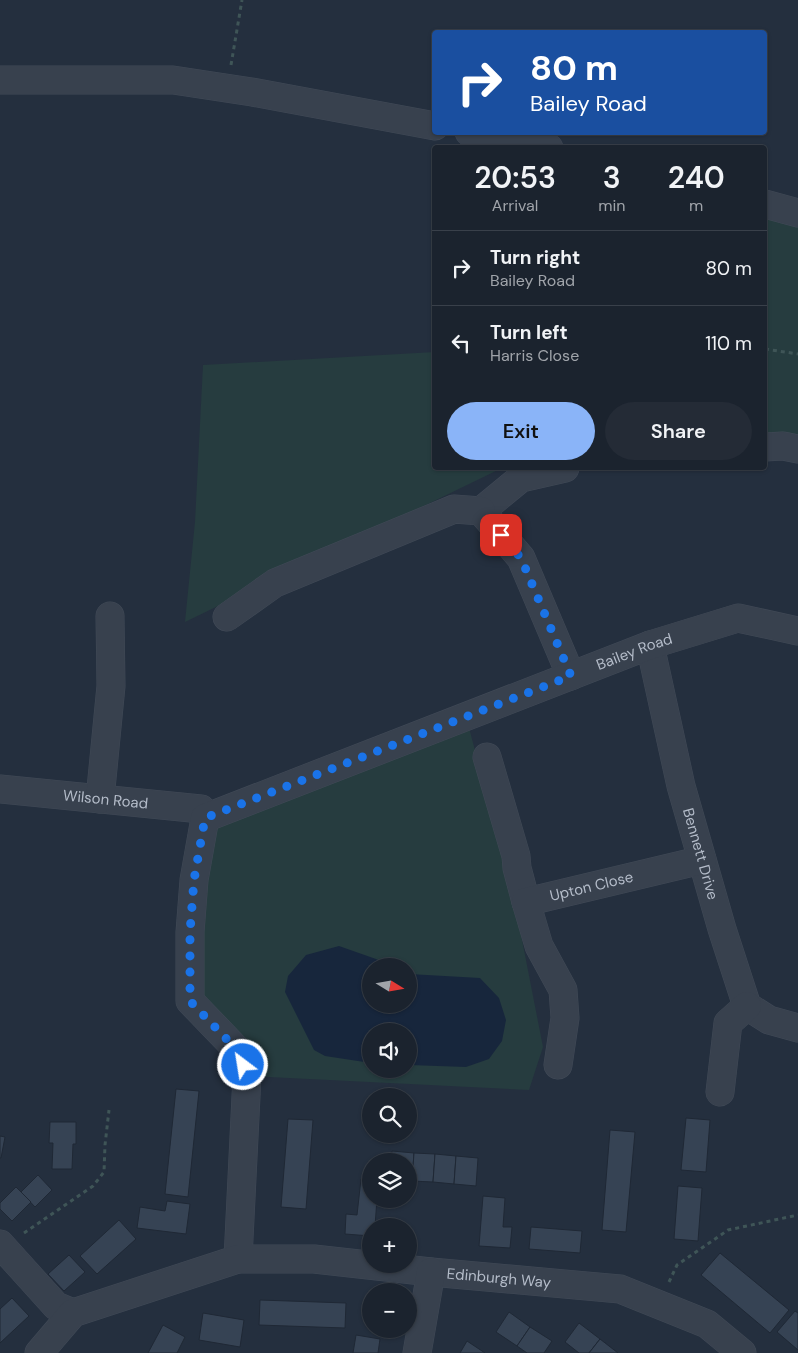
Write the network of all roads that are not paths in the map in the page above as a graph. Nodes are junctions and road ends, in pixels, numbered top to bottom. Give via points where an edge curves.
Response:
1 (0, 80) edge
2 (432, 125) edge
3 (484, 135) edge
4 (534, 145) edge
5 (767, 205) edge
6 (798, 213) edge
7 (767, 447) edge
8 (798, 449) edge
9 (556, 470) edge
10 (481, 511) junction
11 (110, 616) dead end
12 (227, 617) dead end
13 (798, 631) edge
14 (650, 645) junction
15 (571, 676) junction
16 (487, 757) dead end
17 (0, 789) edge
18 (100, 799) junction
19 (205, 818) junction
20 (702, 860) junction
21 (526, 902) junction
22 (747, 1006) junction
23 (798, 1028) edge
24 (558, 1065) dead end
25 (720, 1092) dead end
26 (2, 1246) edge
27 (238, 1259) junction
28 (431, 1272) junction
29 (73, 1313) junction
30 (39, 1353) edge
31 (417, 1353) edge
32 (742, 1353) edge

1 - 2 street via 173,80 228,87
3 - 4 street
5 - 6 street
7 - 8 street
9 - 10 street via 521,478
10 - 12 street via 454,509 275,583
10 - 15 street via 521,558
11 - 18 street via 111,686
13 - 14 street, Bailey Road via 738,618
14 - 15 street, Bailey Road
14 - 20 street, Bennett Drive via 681,786
15 - 19 street, Bailey Road
16 - 21 street
17 - 18 street, Wilson Road
18 - 19 street, Wilson Road via 200,809
19 - 27 street via 194,880 190,1001 240,1053 247,1076
20 - 21 street, Upton Close
20 - 22 street, Bennett Drive
21 - 24 street via 539,946 563,990 565,1018
22 - 23 street via 769,1020
22 - 25 street via 728,1023
26 - 29 street via 56,1306
27 - 28 street, Edinburgh Way via 314,1259
27 - 29 street, Edinburgh Way
28 - 31 street
28 - 32 street, Edinburgh Way via 620,1289 706,1324
29 - 30 street

